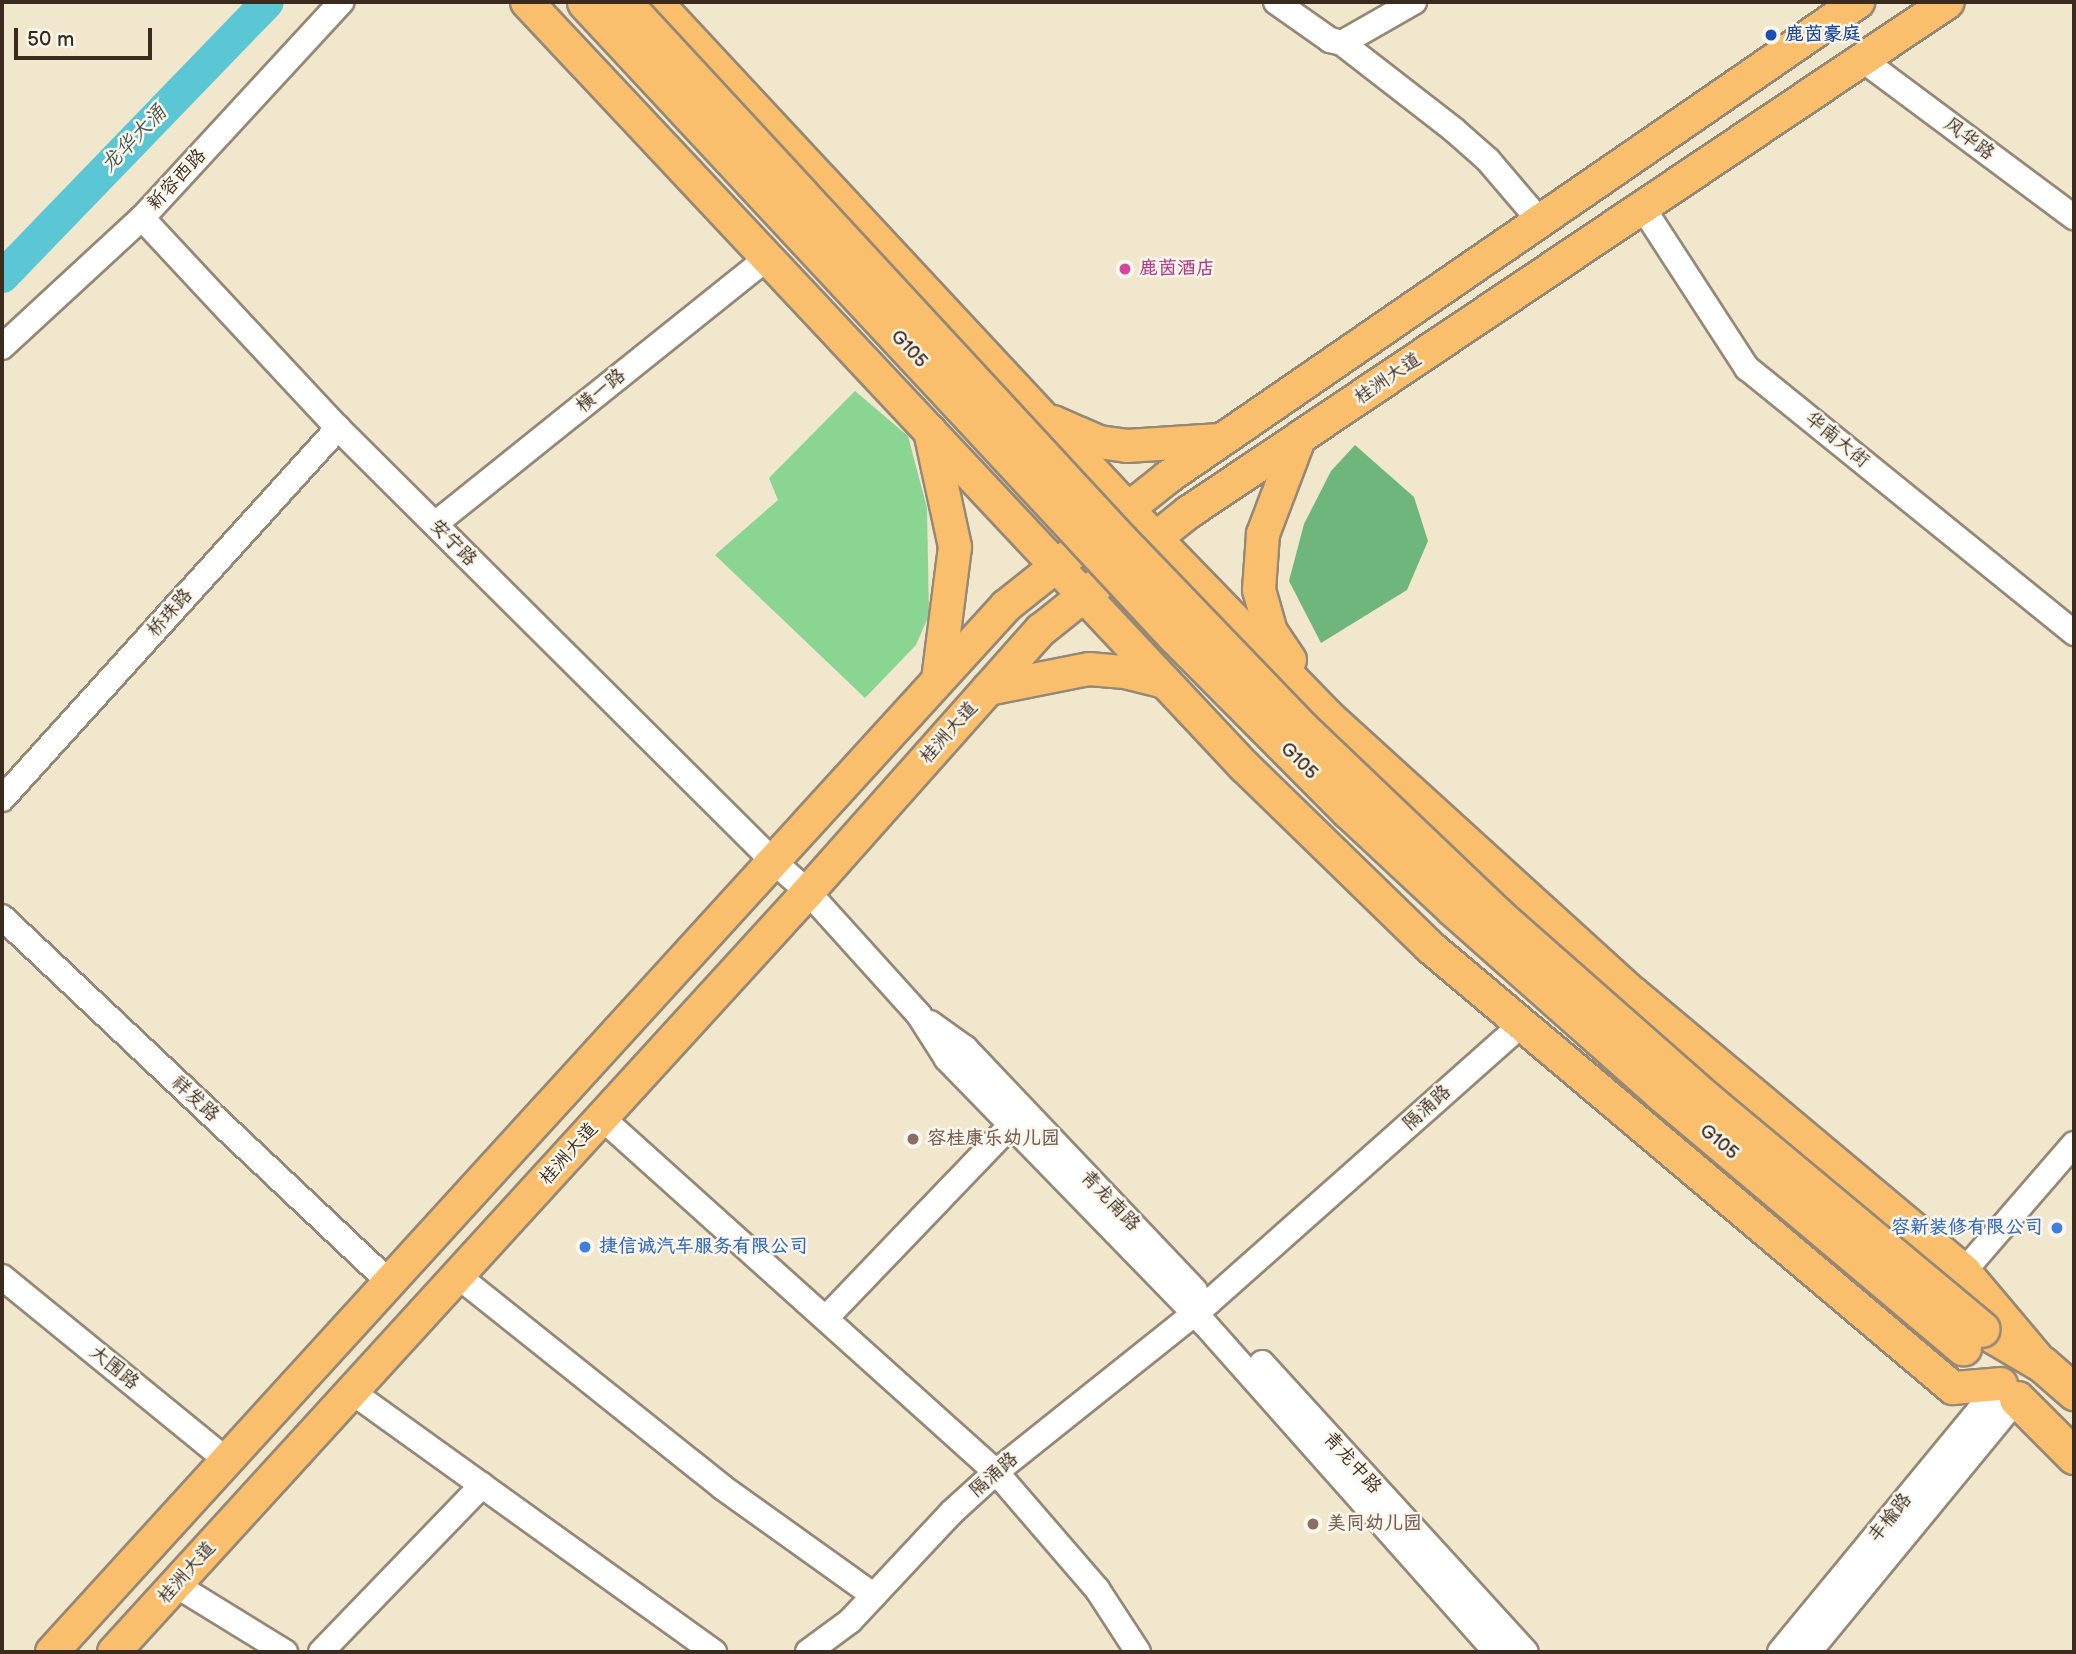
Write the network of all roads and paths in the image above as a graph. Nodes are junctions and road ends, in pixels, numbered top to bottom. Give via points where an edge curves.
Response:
1 (341, 2) edge
2 (527, 2) edge
3 (585, 2) edge
4 (623, 2) edge
5 (656, 2) edge
6 (1276, 2) edge
7 (1414, 2) edge
8 (1948, 2) edge
9 (1854, 3) edge
10 (1342, 43) junction
11 (1863, 60) junction
12 (1643, 208) junction
13 (2074, 217) edge
14 (142, 218) junction
15 (1540, 221) junction
16 (767, 258) junction
17 (2, 347) edge
18 (1039, 413) junction
19 (338, 428) junction
20 (930, 429) junction
21 (1299, 439) junction
22 (1222, 440) junction
23 (978, 480) junction
24 (1129, 510) junction
25 (435, 524) junction
26 (1155, 538) junction
27 (1057, 565) junction
28 (1084, 595) junction
29 (2074, 633) edge
30 (1274, 660) junction
31 (938, 680) junction
32 (1166, 682) junction
33 (988, 690) junction
34 (1328, 716) junction
35 (1213, 733) junction
36 (2, 799) edge
37 (772, 860) junction
38 (808, 892) junction
39 (2, 917) edge
40 (919, 1015) junction
41 (1521, 1025) junction
42 (602, 1118) junction
43 (1011, 1125) junction
44 (2074, 1144) edge
45 (2066, 1170) edge
46 (1965, 1271) junction
47 (458, 1276) junction
48 (2, 1277) edge
49 (388, 1281) junction
50 (1201, 1307) junction
51 (825, 1318) junction
52 (1972, 1338) junction
53 (2042, 1364) junction
54 (2009, 1391) junction
55 (352, 1392) junction
56 (2074, 1392) edge
57 (2074, 1456) edge
58 (225, 1459) junction
59 (996, 1472) junction
60 (482, 1485) junction
61 (176, 1585) junction
62 (874, 1596) junction
63 (52, 1652) edge
64 (114, 1652) edge
65 (285, 1652) edge
66 (321, 1652) edge
67 (714, 1652) edge
68 (808, 1652) edge
69 (1138, 1652) edge
70 (1496, 1652) edge
71 (1526, 1652) edge
72 (1780, 1652) edge
73 (1809, 1652) edge

1 - 14 street, 新容西路
2 - 16 main road
3 - 52 highway, G105 / G105, bridge via 1175,636 1349,811 1661,1093
4 - 52 highway, G105, bridge via 1120,540 1303,730 1498,916
5 - 18 main road
6 - 10 street via 1330,40
7 - 10 street
8 - 11 main road, 桂洲大道
9 - 15 main road
10 - 15 street via 1488,160
11 - 12 main road, 桂洲大道
11 - 13 street, 风华路
12 - 21 main road, 桂洲大道
12 - 29 street, 华南大街 via 1747,368
14 - 17 street, 新容西路
14 - 19 street, 安宁路
15 - 22 main road
16 - 20 main road
16 - 25 street, 横一路
18 - 22 main road via 1099,442 1127,446
18 - 23 main road via 1039,432 1028,468 1003,481
18 - 24 main road
19 - 25 street, 安宁路
19 - 36 street, 桥珠路
20 - 23 main road
20 - 31 main road via 955,547
21 - 26 main road, 桂洲大道
21 - 34 main road via 1263,534 1259,590 1271,632
22 - 24 main road
23 - 27 main road
24 - 26 main road
24 - 27 main road
25 - 37 street, 安宁路
26 - 28 main road, 桂洲大道
26 - 30 main road
27 - 28 main road
27 - 31 main road via 1006,606
28 - 32 main road
28 - 33 main road, 桂洲大道 via 1041,630
30 - 34 main road
30 - 35 main road via 1249,661 1217,680 1210,698
31 - 37 main road
32 - 33 main road via 1089,669
32 - 35 main road
33 - 38 main road, 桂洲大道
34 - 46 main road via 1634,994
35 - 41 main road via 1430,947
37 - 38 street, 青龙南路
37 - 49 main road
38 - 40 street, 青龙南路
38 - 42 main road, 桂洲大道
39 - 49 street, 祥发路
40 - 43 street, 青龙南路 via 947,1059
40 - 50 street, 青龙南路 via 965,1048
41 - 50 street, 隔涌路
41 - 54 main road via 1953,1388
42 - 47 main road, 桂洲大道
42 - 51 street
43 - 50 street, 青龙南路
43 - 51 street
44 - 45 street
45 - 46 street
46 - 53 main road
47 - 55 main road, 桂洲大道
47 - 62 street via 722,1486
48 - 58 street, 大围路
49 - 58 main road
50 - 59 street, 隔涌路
50 - 70 street, 青龙中路
50 - 71 street, 青龙中路
51 - 59 street
52 - 53 highway, G105
52 - 54 main road, G105 / G105
53 - 56 highway, G105
54 - 57 highway, G105 / G105
54 - 72 street, 丰榆路
54 - 73 street, 丰榆路
55 - 60 street
55 - 61 main road, 桂洲大道
58 - 63 main road
59 - 62 street, 隔涌路
59 - 69 street via 1097,1589
60 - 66 street
60 - 67 street
61 - 64 main road, 桂洲大道
61 - 65 street
62 - 68 street, 隔涌路 via 850,1621

